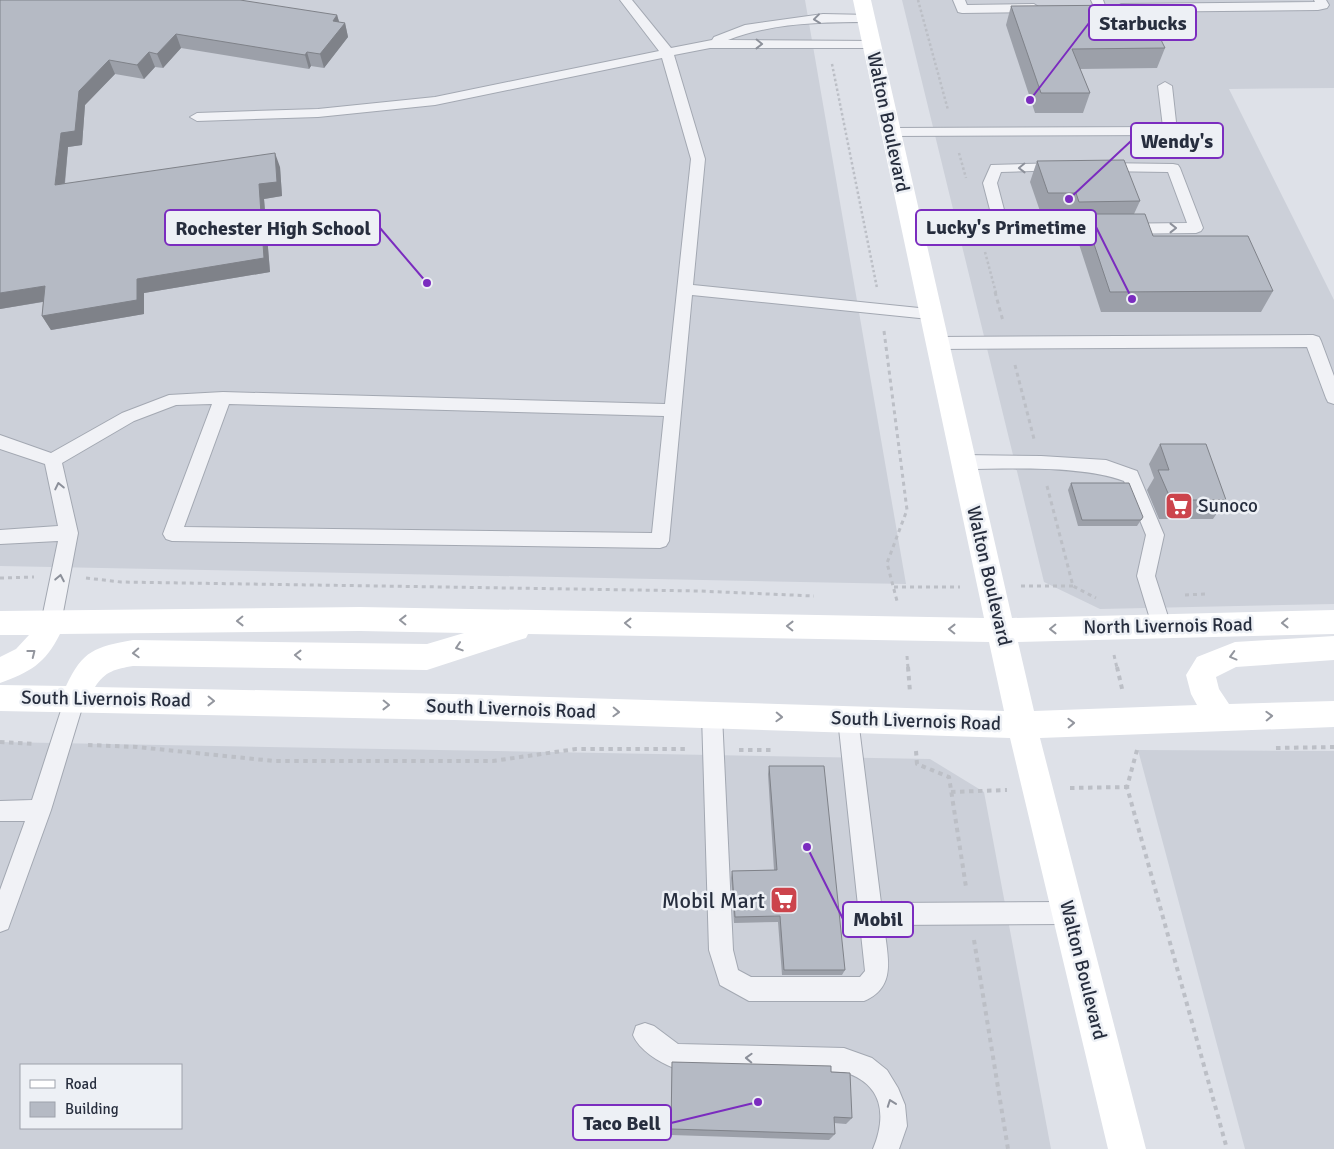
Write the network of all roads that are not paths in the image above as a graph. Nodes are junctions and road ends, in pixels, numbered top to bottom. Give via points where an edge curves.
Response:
1 (626, 0) edge
2 (862, 0) edge
3 (959, 0) edge
4 (1320, 0) edge
5 (1096, 5) edge
6 (1051, 8) edge
7 (866, 18) junction
8 (710, 44) junction
9 (872, 44) junction
10 (667, 52) junction
11 (1165, 86) dead end
12 (197, 117) dead end
13 (891, 132) junction
14 (1002, 229) junction
15 (911, 231) junction
16 (685, 289) junction
17 (929, 314) junction
18 (936, 343) junction
19 (223, 398) junction
20 (1334, 398) edge
21 (672, 410) junction
22 (0, 442) edge
23 (53, 460) junction
24 (963, 462) junction
25 (69, 533) junction
26 (0, 537) edge
27 (539, 622) junction
28 (1334, 622) edge
29 (0, 623) edge
30 (51, 623) junction
31 (1161, 626) junction
32 (1001, 630) junction
33 (1334, 648) edge
34 (0, 670) edge
35 (0, 698) edge
36 (75, 698) junction
37 (1334, 714) edge
38 (712, 715) junction
39 (1220, 717) junction
40 (848, 719) junction
41 (1022, 725) junction
42 (40, 810) junction
43 (0, 811) edge
44 (1069, 913) junction
45 (871, 914) junction
46 (0, 922) edge
47 (645, 1035) dead end
48 (886, 1149) edge
49 (1127, 1149) edge

1 - 10 lane
2 - 7 main road, Walton Boulevard
3 - 6 lane via 962,9
4 - 5 lane via 1324,5
7 -> 8 lane via 823,18 745,30
7 - 9 main road, Walton Boulevard
8 -> 9 lane
8 - 10 lane
9 - 13 main road, Walton Boulevard
10 - 12 lane via 435,101 318,113
10 - 16 lane via 698,158
11 - 13 lane via 1170,131
13 - 15 main road, Walton Boulevard
14 -> 14 lane via 1196,228 1173,168 1081,167 996,168 990,183
14 - 15 lane
15 - 17 main road, Walton Boulevard
16 - 17 lane
16 - 21 lane
17 - 18 main road, Walton Boulevard
18 - 20 lane via 1313,341
18 - 24 main road, Walton Boulevard
19 - 21 lane
19 - 21 lane via 172,534 660,541
19 - 23 lane via 175,399 128,417
22 - 23 lane
25 -> 23 lane
24 - 31 lane via 1106,467 1131,476 1155,535 1146,576
24 - 32 main road, Walton Boulevard
25 - 26 lane
30 -> 25 lane
27 -> 30 main road via 360,619
32 -> 27 main road
27 -> 36 main road via 427,657 133,653 105,658 92,665
28 -> 31 main road, North Livernois Road
29 - 30 main road
34 -> 30 main road via 18,664 40,647
31 -> 32 main road, North Livernois Road
32 - 41 main road, Walton Boulevard
33 -> 39 main road via 1235,654 1208,666 1201,676 1206,694
35 - 36 main road, South Livernois Road
36 -> 38 main road, South Livernois Road
36 - 42 lane
39 -> 37 main road
38 -> 40 main road, South Livernois Road
38 - 45 lane via 721,950 728,977 749,990 864,990 872,984 877,972
41 -> 39 main road
40 - 41 main road, South Livernois Road
40 - 45 lane
41 - 44 main road, Walton Boulevard
42 - 43 lane
42 - 46 lane
44 - 45 lane
44 - 49 main road, Walton Boulevard
48 -> 47 lane via 893,1135 895,1117 892,1100 873,1072 859,1065 844,1060 674,1056

